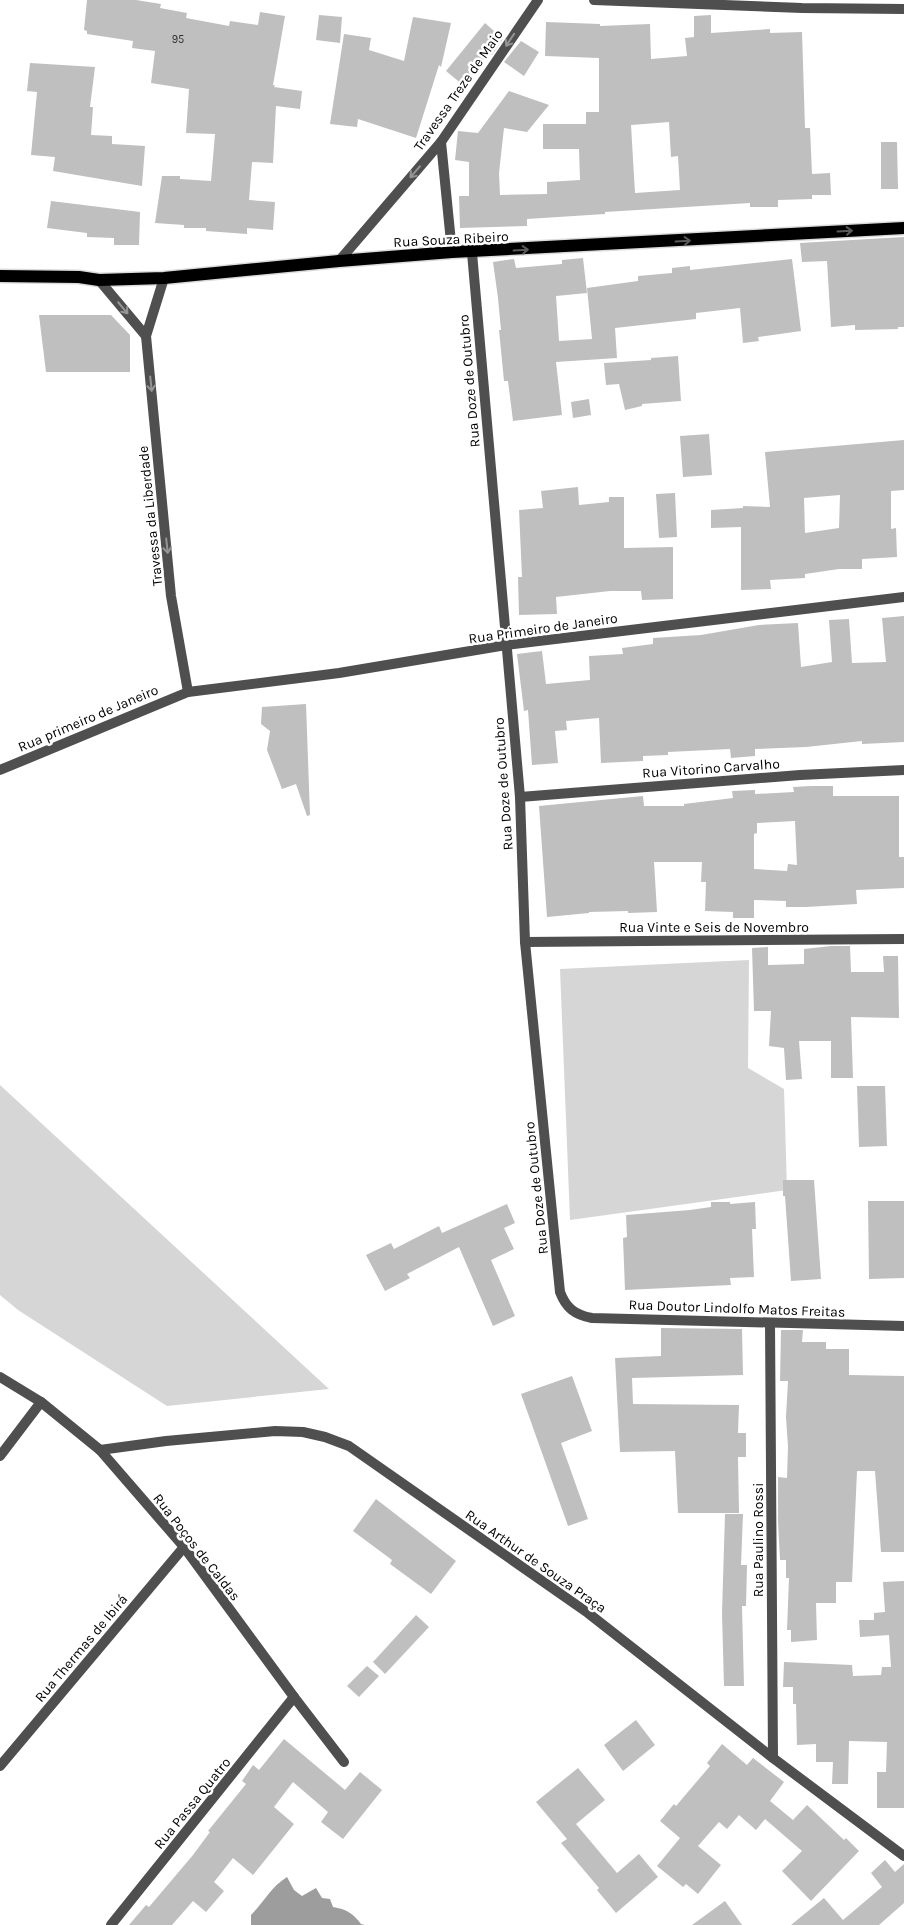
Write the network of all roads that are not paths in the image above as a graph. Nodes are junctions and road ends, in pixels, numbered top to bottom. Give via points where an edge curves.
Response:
1 (538, 0) edge
2 (594, 0) edge
3 (904, 9) edge
4 (441, 142) junction
5 (904, 228) edge
6 (452, 252) junction
7 (472, 253) junction
8 (339, 261) junction
9 (0, 276) edge
10 (164, 278) junction
11 (99, 280) junction
12 (146, 336) junction
13 (904, 597) edge
14 (506, 645) junction
15 (188, 692) junction
16 (0, 770) edge
17 (904, 770) edge
18 (520, 797) junction
19 (904, 939) edge
20 (525, 942) junction
21 (571, 1310) joint
22 (770, 1323) junction
23 (904, 1326) edge
24 (0, 1378) edge
25 (41, 1402) junction
26 (100, 1450) junction
27 (0, 1456) edge
28 (184, 1547) junction
29 (294, 1698) junction
30 (773, 1758) junction
31 (344, 1762) dead end
32 (0, 1766) edge
33 (904, 1856) edge
34 (111, 1925) edge

1 -> 4 street, Travessa Treze de Maio
2 - 3 street
4 - 6 street
4 -> 8 street, Travessa Treze de Maio
7 -> 5 main road, Rua Souza Ribeiro
6 - 7 main road, Rua Souza Ribeiro
6 - 8 main road, Rua Souza Ribeiro
7 - 14 street, Rua Doze de Outubro
8 - 10 main road, Rua Souza Ribeiro
9 - 11 main road, Rua Souza Ribeiro via 80,276
10 - 11 main road, Rua Souza Ribeiro
10 - 12 street
11 -> 12 street
12 -> 15 street, Travessa da Liberdade via 172,596
13 - 14 street, Rua Primeiro de Janeiro
14 - 15 street, Rua Primeiro de Janeiro via 339,673
14 - 18 street, Rua Doze de Outubro
15 - 16 street, Rua primeiro de Janeiro
17 - 18 street, Rua Vitorino Carvalho
18 - 20 street, Rua Doze de Outubro
19 - 20 street, Rua Vinte e Seis de Novembro
20 - 21 street, Rua Doze de Outubro via 560,1292
21 - 22 street, Rua Doutor Lindolfo Matos Freitas via 592,1318
22 - 23 street, Rua Doutor Lindolfo Matos Freitas
22 - 30 street, Rua Paulino Rossi
24 - 25 street, Rua Poços de Caldas
25 - 26 street, Rua Poços de Caldas
25 - 27 street
26 - 28 street, Rua Poços de Caldas
26 - 30 street, Rua Arthur de Souza Praça via 276,1431 303,1432 350,1446 588,1613
28 - 29 street, Rua Poços de Caldas
28 - 32 street, Rua Thermas de Ibirá
29 - 31 street, Rua Poços de Caldas
29 - 34 street, Rua Passa Quatro
30 - 33 street, Rua Arthur de Souza Praça

